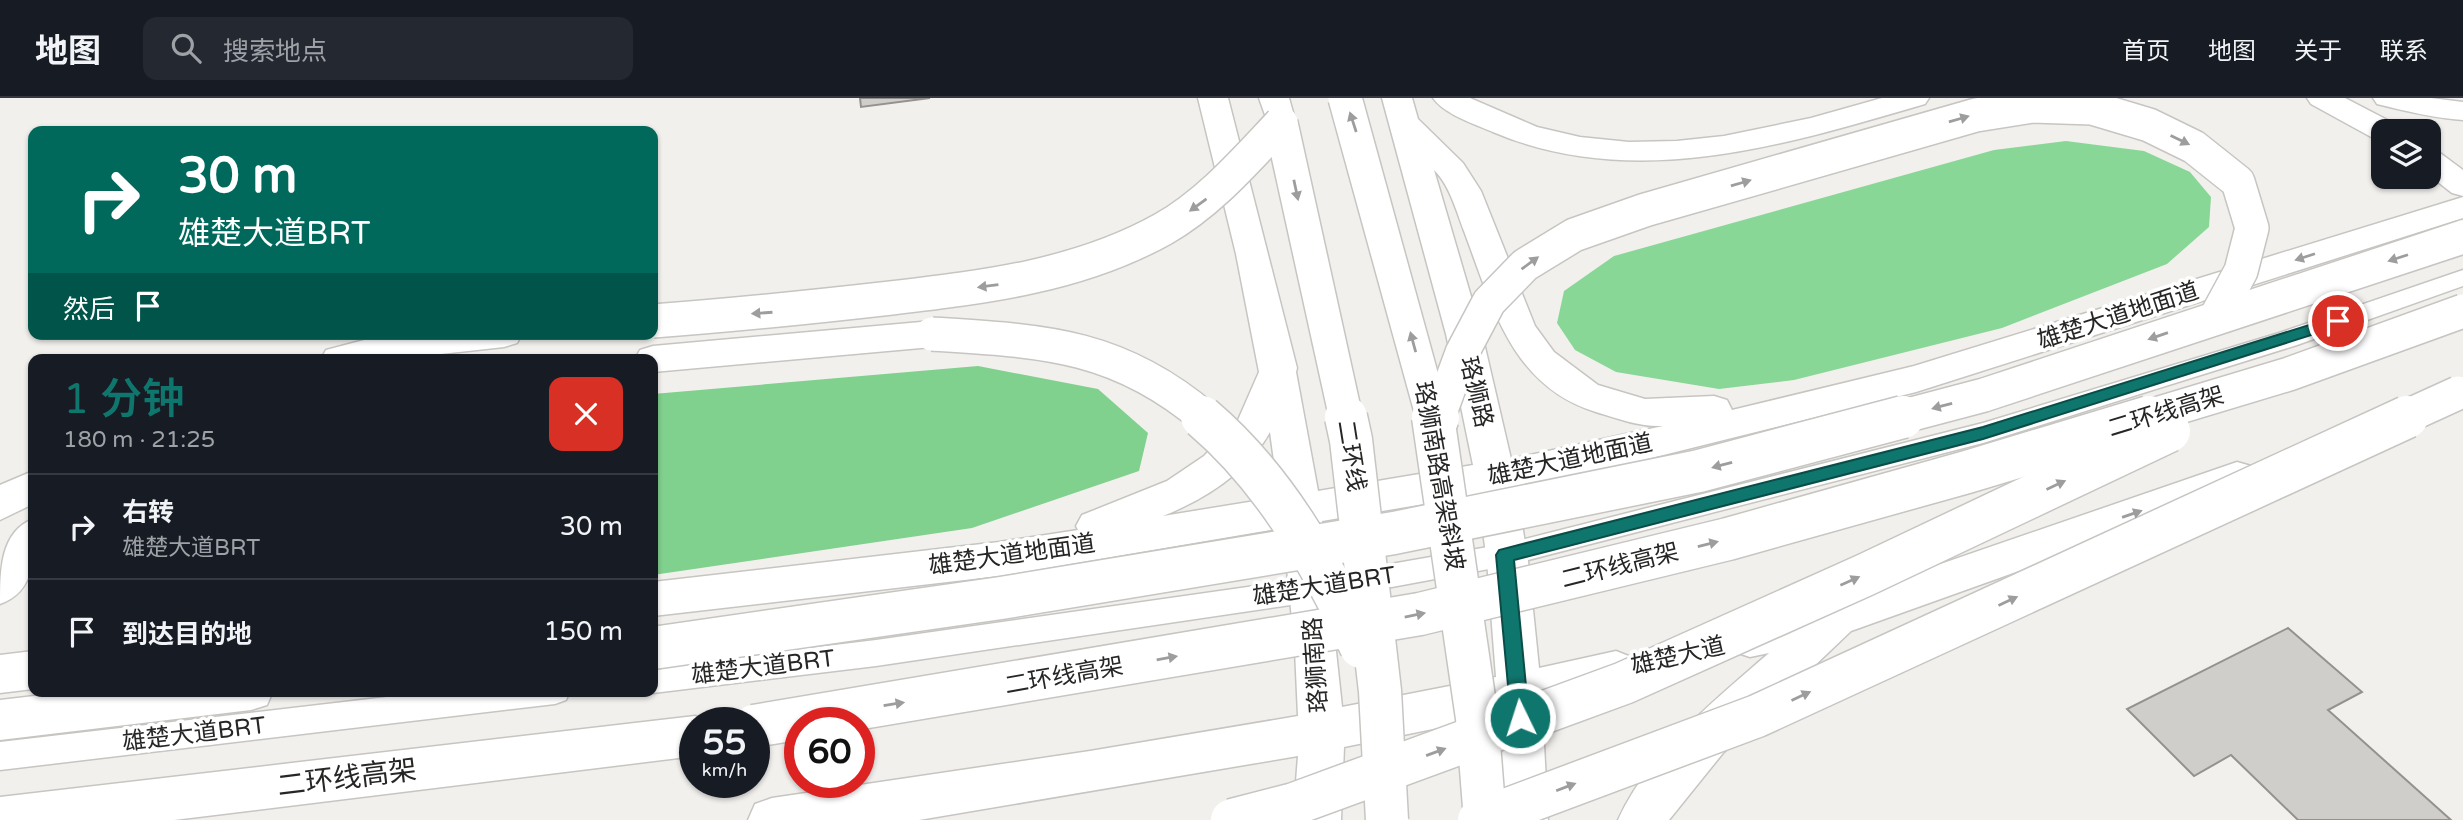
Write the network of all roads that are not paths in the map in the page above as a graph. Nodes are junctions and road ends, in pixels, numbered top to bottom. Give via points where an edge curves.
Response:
1 (1213, 98) edge
2 (1345, 98) edge
3 (1447, 98) edge
4 (1914, 98) edge
5 (2322, 98) edge
6 (2388, 98) edge
7 (1401, 110) edge
8 (1278, 111) edge
9 (2463, 111) edge
10 (2371, 124) edge
11 (2441, 169) edge
12 (2463, 186) edge
13 (2463, 207) edge
14 (2463, 237) edge
15 (2463, 278) edge
16 (2463, 311) edge
17 (2216, 317) junction
18 (658, 321) edge
19 (450, 340) edge
20 (360, 354) edge
21 (658, 359) edge
22 (1279, 368) junction
23 (2289, 374) junction
24 (1871, 390) junction
25 (2463, 390) edge
26 (2463, 396) edge
27 (1435, 425) junction
28 (1495, 477) junction
29 (28, 489) edge
30 (0, 504) edge
31 (1302, 510) junction
32 (28, 543) edge
33 (1505, 555) junction
34 (999, 559) junction
35 (0, 587) edge
36 (1311, 590) junction
37 (658, 598) edge
38 (1836, 618) junction
39 (658, 647) edge
40 (28, 671) edge
41 (0, 674) edge
42 (658, 679) edge
43 (1380, 691) junction
44 (1519, 693) junction
45 (200, 697) edge
46 (504, 697) edge
47 (0, 720) edge
48 (770, 723) edge
49 (1322, 732) junction
50 (679, 738) edge
51 (0, 756) edge
52 (831, 811) junction
53 (0, 819) edge
54 (772, 820) edge
55 (877, 820) edge
56 (1232, 820) edge
57 (1317, 820) edge
58 (1387, 820) edge
59 (1479, 820) edge
60 (1485, 820) edge
61 (1524, 820) edge
62 (1642, 820) edge

1 - 22 main road
27 -> 2 main road, 珞狮南路高架斜坡, bridge
3 - 4 main road via 1530,135 1588,148 1654,152 1777,138
5 - 10 main road
6 - 9 main road
7 - 24 main road via 1465,191 1519,329 1541,361 1585,395 1645,413 1726,410
7 - 28 main road, 珞狮路 via 1459,318
8 -> 18 main road, bridge via 1206,199 1165,228 1070,269 1011,283 782,311
8 -> 43 main road, 二环线, bridge via 1351,440
11 - 12 main road
13 -> 24 main road, 雄楚大道地面道
14 -> 17 main road, bridge
15 - 33 lane, 雄楚大道BRT via 2288,339 1983,433
16 - 23 main road, 二环线高架, bridge
27 -> 17 main road, bridge via 1462,353 1489,302 1525,265 1574,234 1963,118 2032,106 2092,108 2149,125 2194,147 2238,183 2252,228 2241,271
17 -> 39 main road, bridge via 1984,395 1699,471 1394,533 1001,598
19 - 20 main road
21 - 43 main road, bridge via 932,334 1035,341 1096,354 1145,376 1196,409 1240,452 1279,501 1336,591
22 - 31 main road
22 - 34 main road via 1253,428 1218,467 1181,492 1141,510
48 -> 23 main road, 二环线高架, bridge via 1420,614 1728,539
56 -> 23 main road, bridge via 1294,804 1624,683 1865,575
24 - 28 main road, 雄楚大道地面道
59 -> 25 main road, bridge via 1757,716
38 -> 26 main road
27 - 60 main road, 珞狮南路高架斜坡, bridge via 1477,718
28 - 31 main road, 雄楚大道地面道
28 - 33 main road, 珞狮路
29 - 30 main road
31 - 34 main road, 雄楚大道地面道
31 - 36 main road, 珞狮南路
32 - 35 main road
33 - 36 lane, 雄楚大道BRT
33 - 44 main road, 珞狮路
34 - 37 main road, 雄楚大道地面道
36 - 42 lane, 雄楚大道BRT
36 - 49 main road, 珞狮南路
38 - 44 main road, 雄楚大道
38 - 62 main road via 1710,736 1659,792
40 - 41 main road
43 - 58 main road, 二环线, bridge
44 - 49 main road
44 - 61 main road
45 - 47 main road
46 - 51 lane, 雄楚大道BRT
49 - 52 main road via 1146,764
49 - 57 main road, 珞狮南路
50 - 53 main road, 二环线高架
52 - 54 main road
52 - 55 main road

